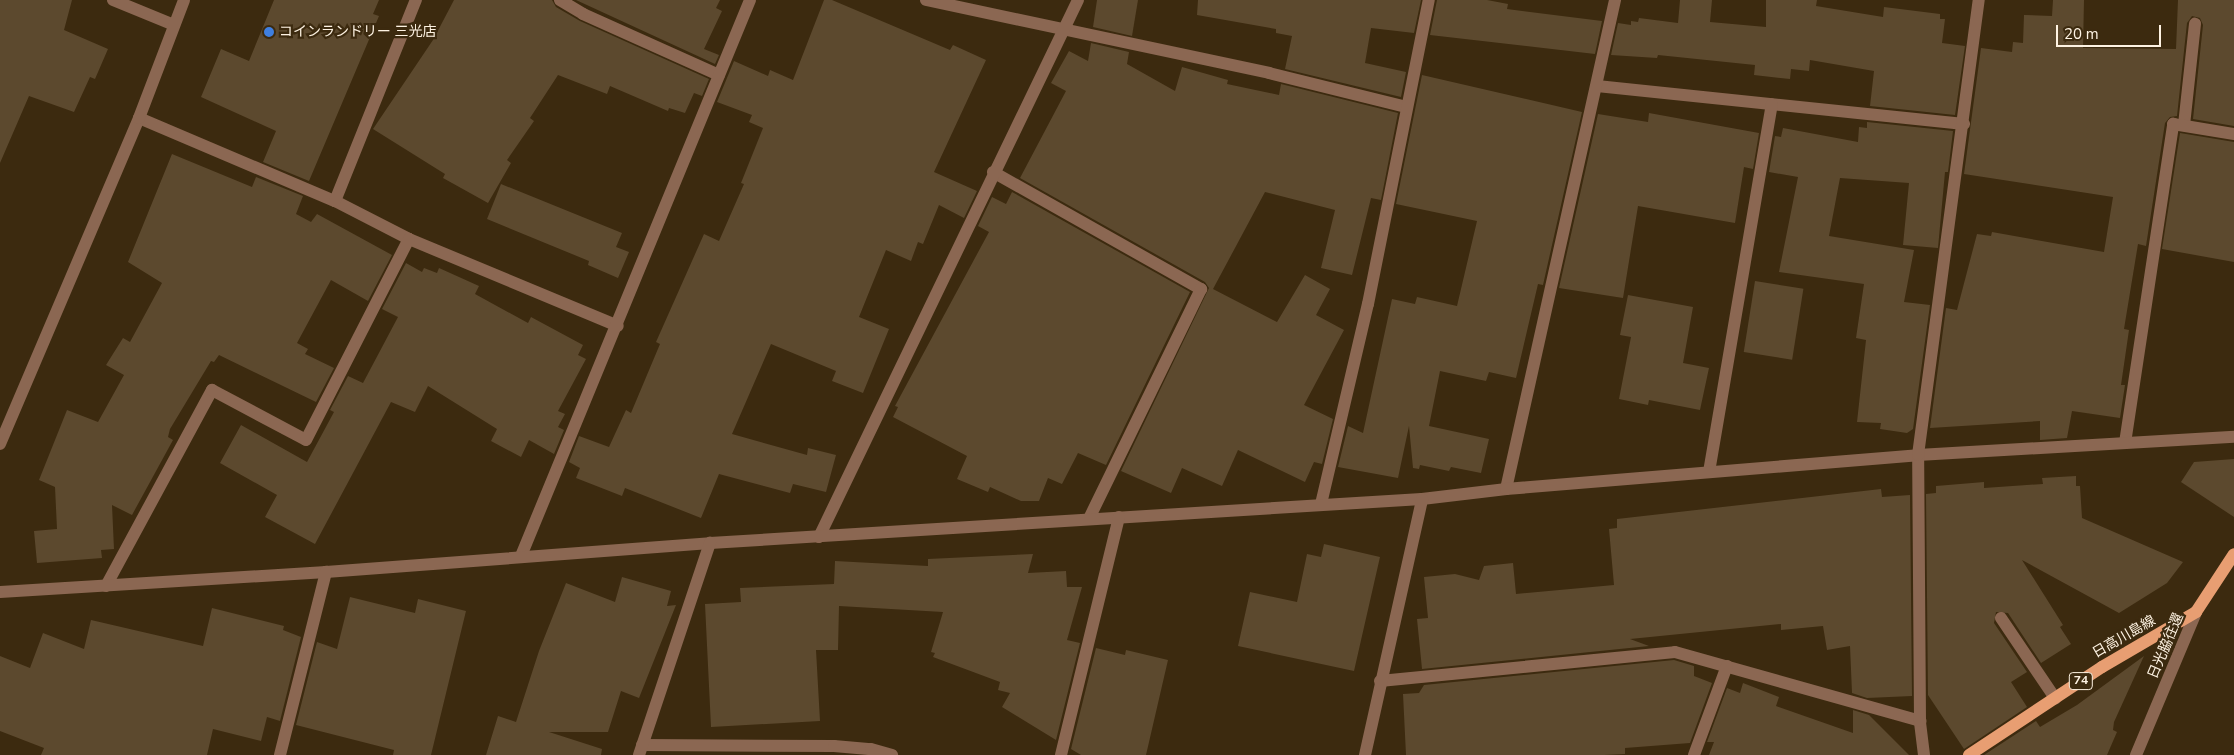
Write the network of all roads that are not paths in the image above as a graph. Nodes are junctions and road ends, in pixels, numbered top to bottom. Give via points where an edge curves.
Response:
1 (113, 0) edge
2 (184, 0) edge
3 (416, 0) edge
4 (560, 0) edge
5 (750, 0) edge
6 (926, 0) edge
7 (1078, 0) edge
8 (1429, 0) edge
9 (1615, 0) edge
10 (1979, 0) edge
11 (955, 3) edge
12 (2195, 24) dead end
13 (174, 25) junction
14 (1065, 29) junction
15 (719, 75) junction
16 (1597, 86) junction
17 (1772, 104) junction
18 (1406, 107) junction
19 (139, 118) junction
20 (1964, 124) junction
21 (2184, 125) junction
22 (2234, 134) edge
23 (993, 172) junction
24 (335, 201) junction
25 (409, 239) junction
26 (618, 326) junction
27 (2234, 438) edge
28 (2125, 443) junction
29 (0, 444) edge
30 (1918, 455) junction
31 (1708, 472) junction
32 (1506, 489) junction
33 (1422, 499) junction
34 (1321, 504) junction
35 (1119, 517) junction
36 (1089, 519) junction
37 (819, 537) junction
38 (710, 543) junction
39 (2234, 554) edge
40 (521, 556) junction
41 (326, 572) junction
42 (106, 586) junction
43 (0, 592) edge
44 (2196, 612) junction
45 (2001, 618) dead end
46 (1727, 666) junction
47 (1380, 681) junction
48 (2055, 698) junction
49 (1920, 721) junction
50 (640, 750) edge
51 (280, 755) edge
52 (892, 755) edge
53 (1061, 755) edge
54 (1365, 755) edge
55 (1694, 755) edge
56 (1924, 755) edge
57 (1969, 755) edge
58 (2136, 755) edge

1 - 13 street
2 - 13 street
3 - 24 street
4 - 15 street via 583,14
5 - 15 street
6 - 11 street
7 - 14 street
8 - 18 street
9 - 16 street
10 - 20 street
11 - 14 street
12 - 21 street
13 - 19 street
14 - 18 street via 1269,73
14 - 23 street
15 - 26 street
16 - 17 street
16 - 32 street
17 - 20 street
17 - 31 street
18 - 34 street via 1368,304
19 - 24 street
19 - 29 street
20 - 30 street
21 - 22 street
21 - 28 street via 2173,124
23 - 36 street via 1201,289
23 - 37 street
24 - 25 street
25 - 26 street
25 - 42 street via 306,440 212,390
26 - 40 street
27 - 28 street
28 - 30 street
30 - 31 street
30 - 49 street
31 - 32 street
32 - 33 street
33 - 34 street
33 - 47 street
34 - 35 street
35 - 36 street
35 - 53 street
36 - 37 street
37 - 38 street
38 - 40 street
38 - 50 street
39 - 44 main road, 日光脇往還 / 74
40 - 41 street
41 - 42 street
41 - 51 street
42 - 43 street
44 - 48 main road, 日高川島線 / 74
44 - 58 street, 日光脇往還
45 - 48 street
46 - 47 street via 1675,652
46 - 49 street
46 - 55 street
47 - 54 street
48 - 57 main road, 日高川島線 / 74
49 - 56 street
50 - 52 street via 834,746 870,749

